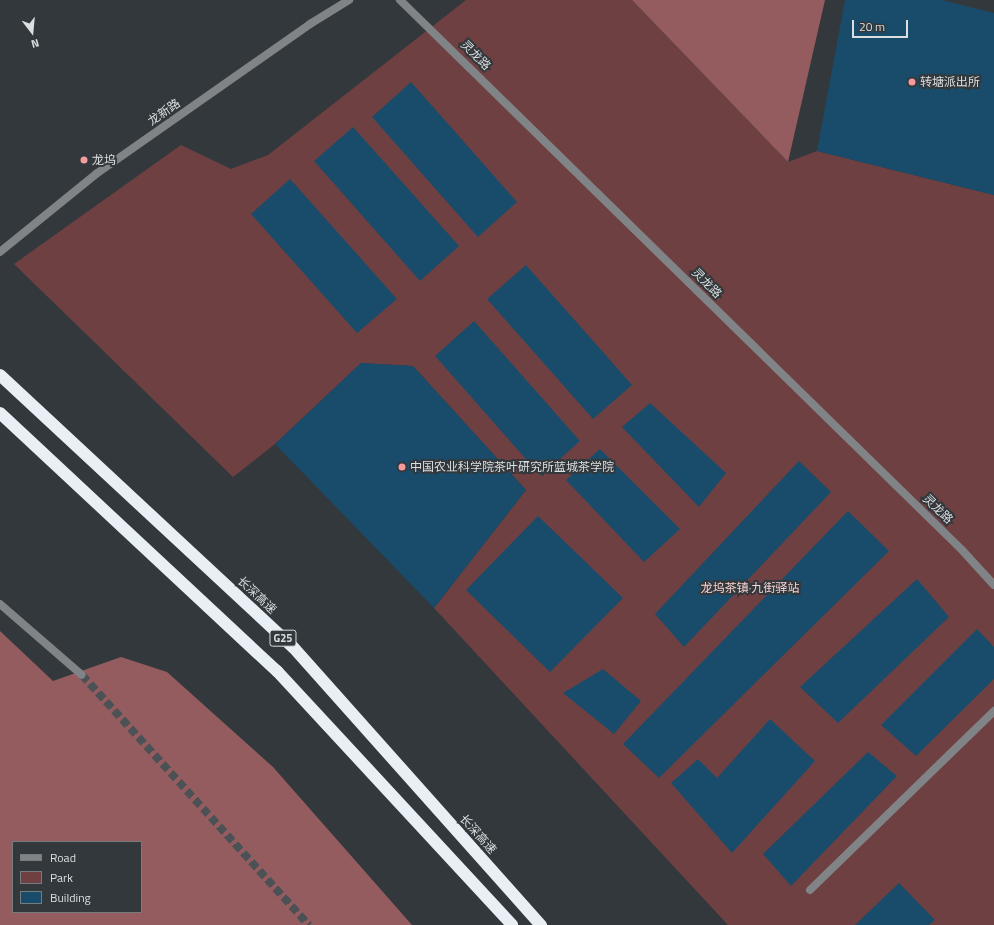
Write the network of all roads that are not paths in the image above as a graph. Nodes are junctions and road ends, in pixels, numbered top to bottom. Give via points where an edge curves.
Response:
1 (349, 0) edge
2 (400, 0) edge
3 (0, 252) edge
4 (0, 375) edge
5 (0, 413) edge
6 (994, 585) edge
7 (0, 604) edge
8 (82, 675) tunnel mouth
9 (994, 710) edge
10 (810, 890) dead end
11 (512, 925) edge
12 (540, 925) edge

1 - 3 street, 龙新路 via 310,24 96,174
2 - 6 street, 灵龙路 via 962,550
4 - 12 highway, 长深高速 / G25 via 293,647
5 - 11 highway, G25 via 277,671
7 - 8 street
9 - 10 street

